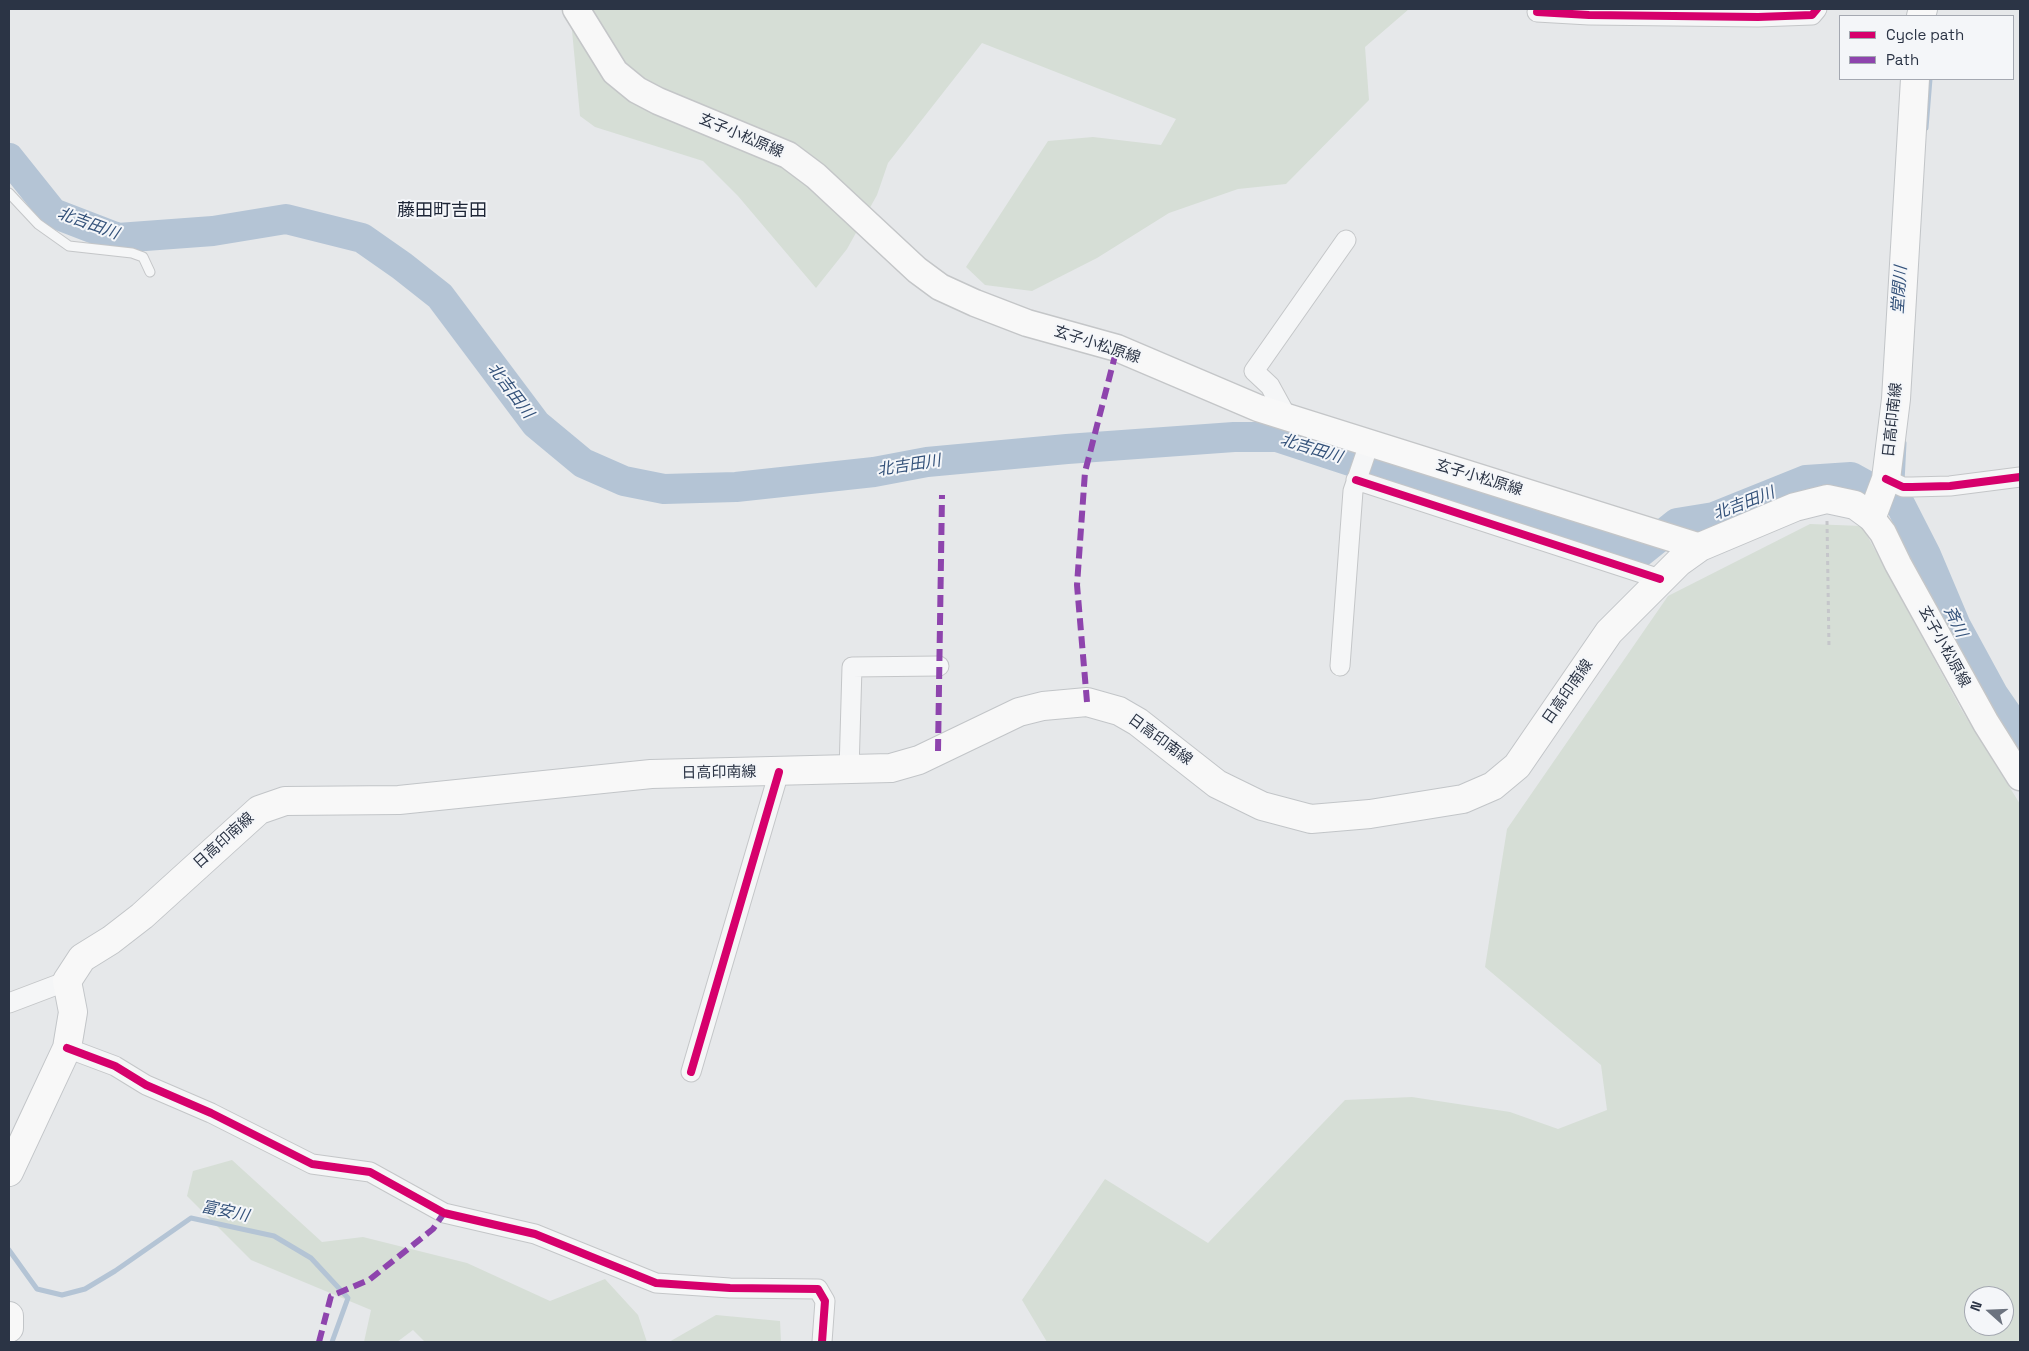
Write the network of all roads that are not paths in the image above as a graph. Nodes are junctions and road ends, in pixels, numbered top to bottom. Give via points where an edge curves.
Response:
1 (576, 9) edge
2 (1817, 9) edge
3 (1537, 12) dead end
4 (1915, 80) edge
5 (9, 193) edge
6 (1346, 240) dead end
7 (150, 272) dead end
8 (1287, 417) junction
9 (1369, 444) junction
10 (2020, 478) edge
11 (1886, 479) junction
12 (1356, 480) junction
13 (1872, 514) junction
14 (1688, 544) junction
15 (1660, 579) junction
16 (939, 666) dead end
17 (1340, 666) dead end
18 (849, 771) junction
19 (779, 772) junction
20 (2020, 777) edge
21 (67, 981) junction
22 (9, 1003) edge
23 (67, 1048) junction
24 (691, 1072) dead end
25 (9, 1172) edge
26 (9, 1316) edge
27 (9, 1328) edge
28 (822, 1342) edge

1 - 8 main road, 玄子小松原線 via 615,72 637,90 788,155 816,176 917,270 940,286 1026,323 1117,348 1258,408
2 - 3 street via 1812,16 1758,17
4 - 11 main road, 日高印南線 via 1896,399
5 - 7 lane via 38,224 69,246 132,253 143,257
6 - 8 street via 1254,371 1270,386
8 - 9 main road, 玄子小松原線
9 - 12 street
9 - 14 main road, 玄子小松原線
10 - 11 street via 1912,488
11 - 13 main road, 日高印南線
12 - 15 street
12 - 17 street
13 - 14 main road, 日高印南線 via 1855,505 1827,499
13 - 20 main road, 玄子小松原線 via 1981,714
14 - 15 main road, 日高印南線
15 - 18 main road, 日高印南線 via 1609,632 1517,766 1493,786 1463,799 1370,814 1311,819 1262,806 1218,784 1138,722 1119,711 1087,702 1019,712 925,757 891,768
16 - 18 street via 852,667
18 - 19 main road, 日高印南線
19 - 21 main road, 日高印南線 via 651,774 399,800 285,800 259,810 142,916 82,958
19 - 24 street
21 - 22 street
21 - 23 main road via 73,1012
23 - 25 main road
23 - 28 street via 115,1066 312,1164 370,1172 444,1213 535,1234 656,1283 818,1289 826,1301
26 - 27 main road

